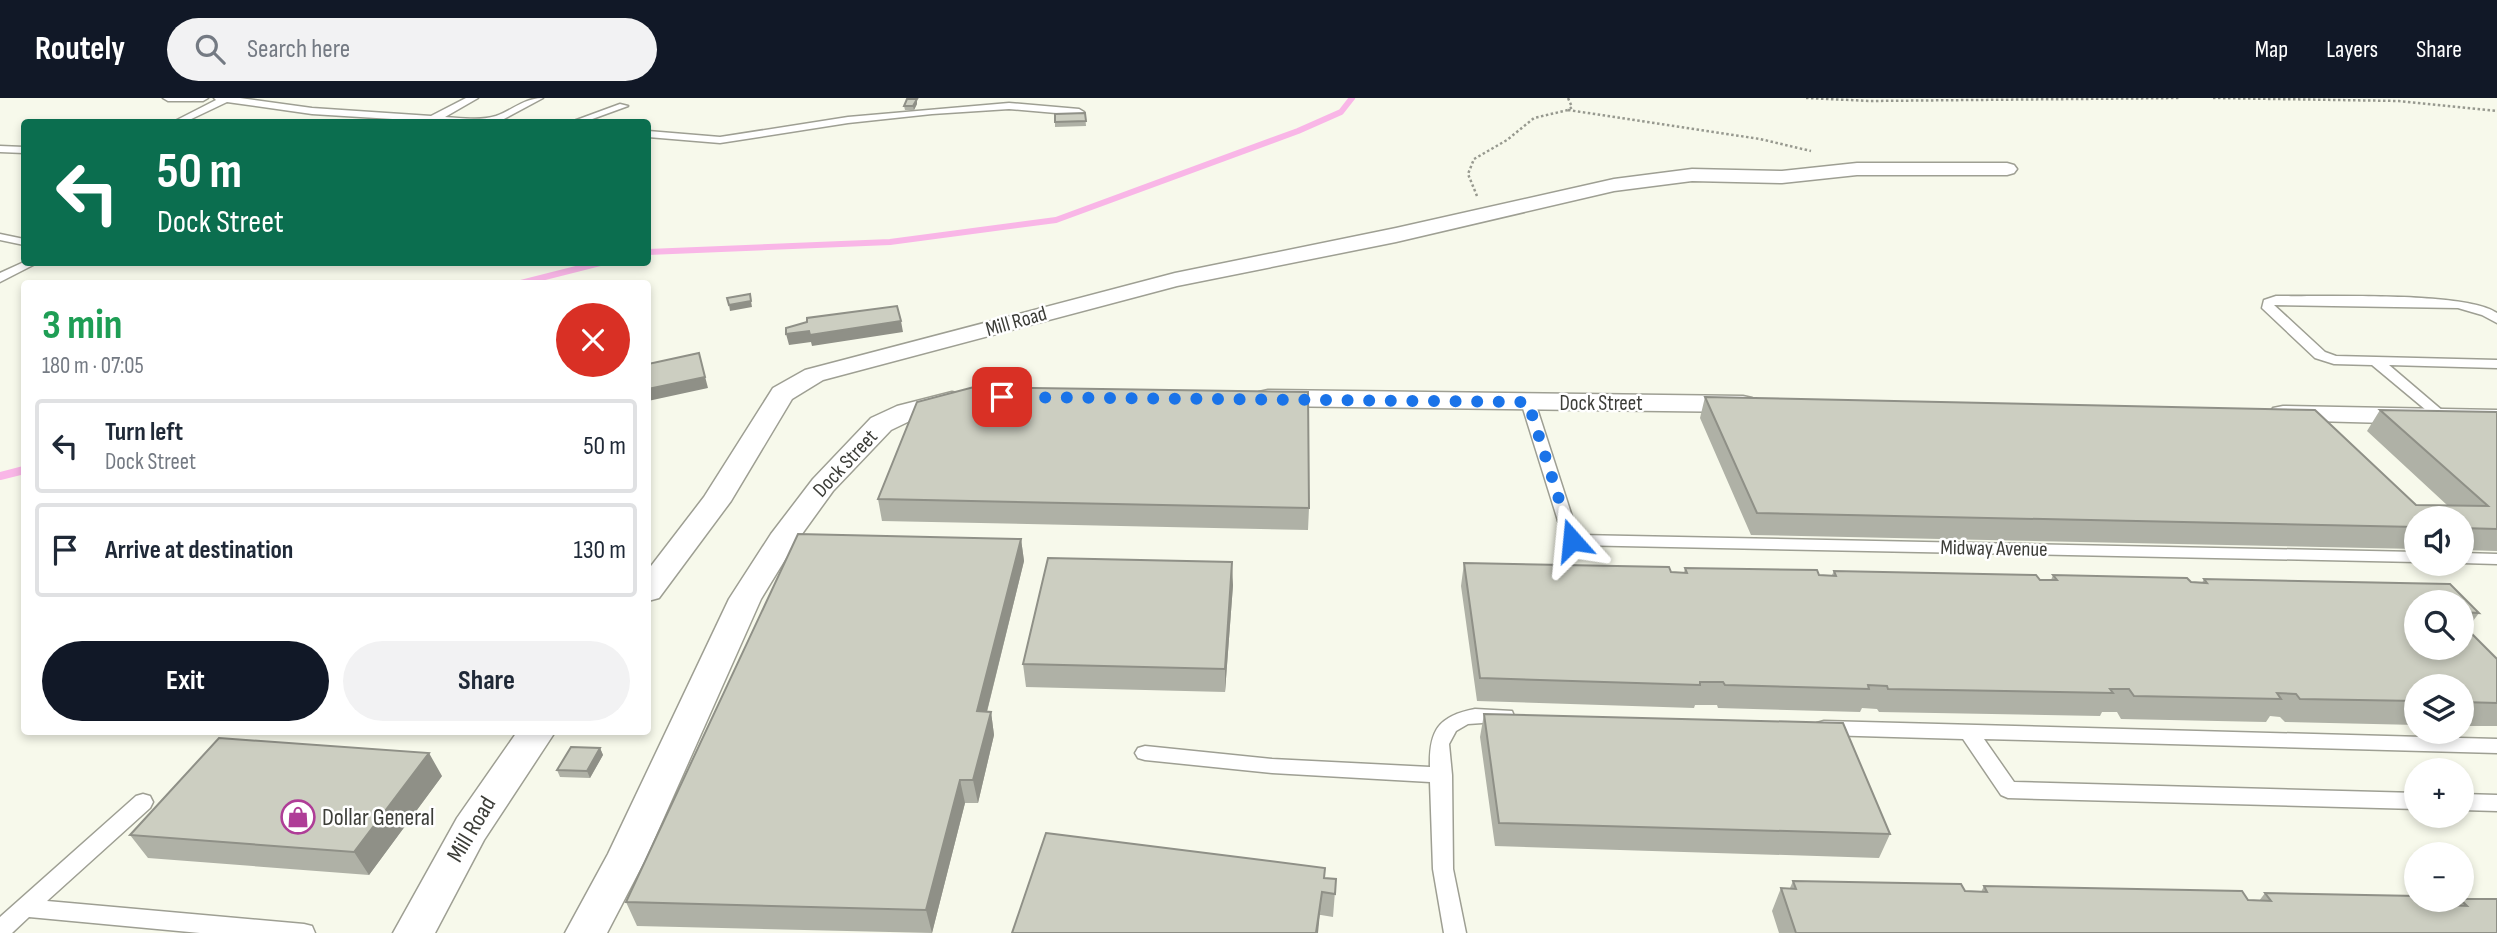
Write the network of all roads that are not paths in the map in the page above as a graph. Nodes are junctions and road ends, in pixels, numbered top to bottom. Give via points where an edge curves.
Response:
1 (168, 98) edge
2 (203, 98) edge
3 (473, 98) edge
4 (538, 98) edge
5 (223, 99) edge
6 (623, 106) dead end
7 (1079, 112) edge
8 (184, 119) edge
9 (433, 119) joint
10 (495, 119) edge
11 (585, 119) edge
12 (651, 134) edge
13 (0, 149) edge
14 (21, 150) edge
15 (2007, 169) dead end
16 (0, 237) edge
17 (21, 241) edge
18 (25, 266) edge
19 (0, 278) edge
20 (2497, 319) edge
21 (2377, 362) junction
22 (2497, 364) edge
23 (976, 397) edge
24 (1247, 398) edge
25 (1528, 402) junction
26 (1773, 405) edge
27 (2256, 414) edge
28 (2443, 417) junction
29 (2497, 418) edge
30 (2404, 557) edge
31 (2474, 558) edge
32 (2497, 559) edge
33 (651, 587) edge
34 (1527, 717) edge
35 (1799, 727) edge
36 (1969, 732) junction
37 (535, 735) edge
38 (2497, 746) edge
39 (1145, 753) dead end
40 (1442, 775) junction
41 (2404, 801) edge
42 (143, 802) dead end
43 (2474, 802) edge
44 (2497, 803) edge
45 (25, 908) junction
46 (0, 930) edge
47 (304, 933) edge
48 (414, 933) edge
49 (586, 933) edge
50 (1455, 933) edge

1 - 2 lane
3 - 9 lane
4 - 10 lane
5 - 8 lane
5 - 9 lane via 312,111
6 - 11 lane
7 - 12 lane via 1009,106 932,111 720,140
13 - 14 lane
15 - 33 street, Mill Road via 1857,169 1782,177 1692,174 1571,193 1096,299 803,379 782,394 716,501
16 - 17 lane
18 - 19 lane
20 - 21 lane via 2459,304 2268,303 2268,308 2320,355 2347,362
21 - 22 lane
21 - 28 lane
23 - 49 street, Dock Street via 900,414 879,425 805,507 745,599 625,860
24 - 25 street, Dock Street
25 - 26 street, Dock Street
25 - 30 lane, Midway Avenue via 1572,540
27 - 28 street
28 - 29 street
31 - 32 lane
34 - 40 lane via 1472,715 1453,722 1439,744
35 - 36 lane
36 - 38 lane
36 - 41 lane via 2008,790
37 - 48 street, Mill Road via 450,862
39 - 40 lane via 1272,766
40 - 50 lane via 1443,869
42 - 45 lane
43 - 44 lane
45 - 46 lane
45 - 47 lane

